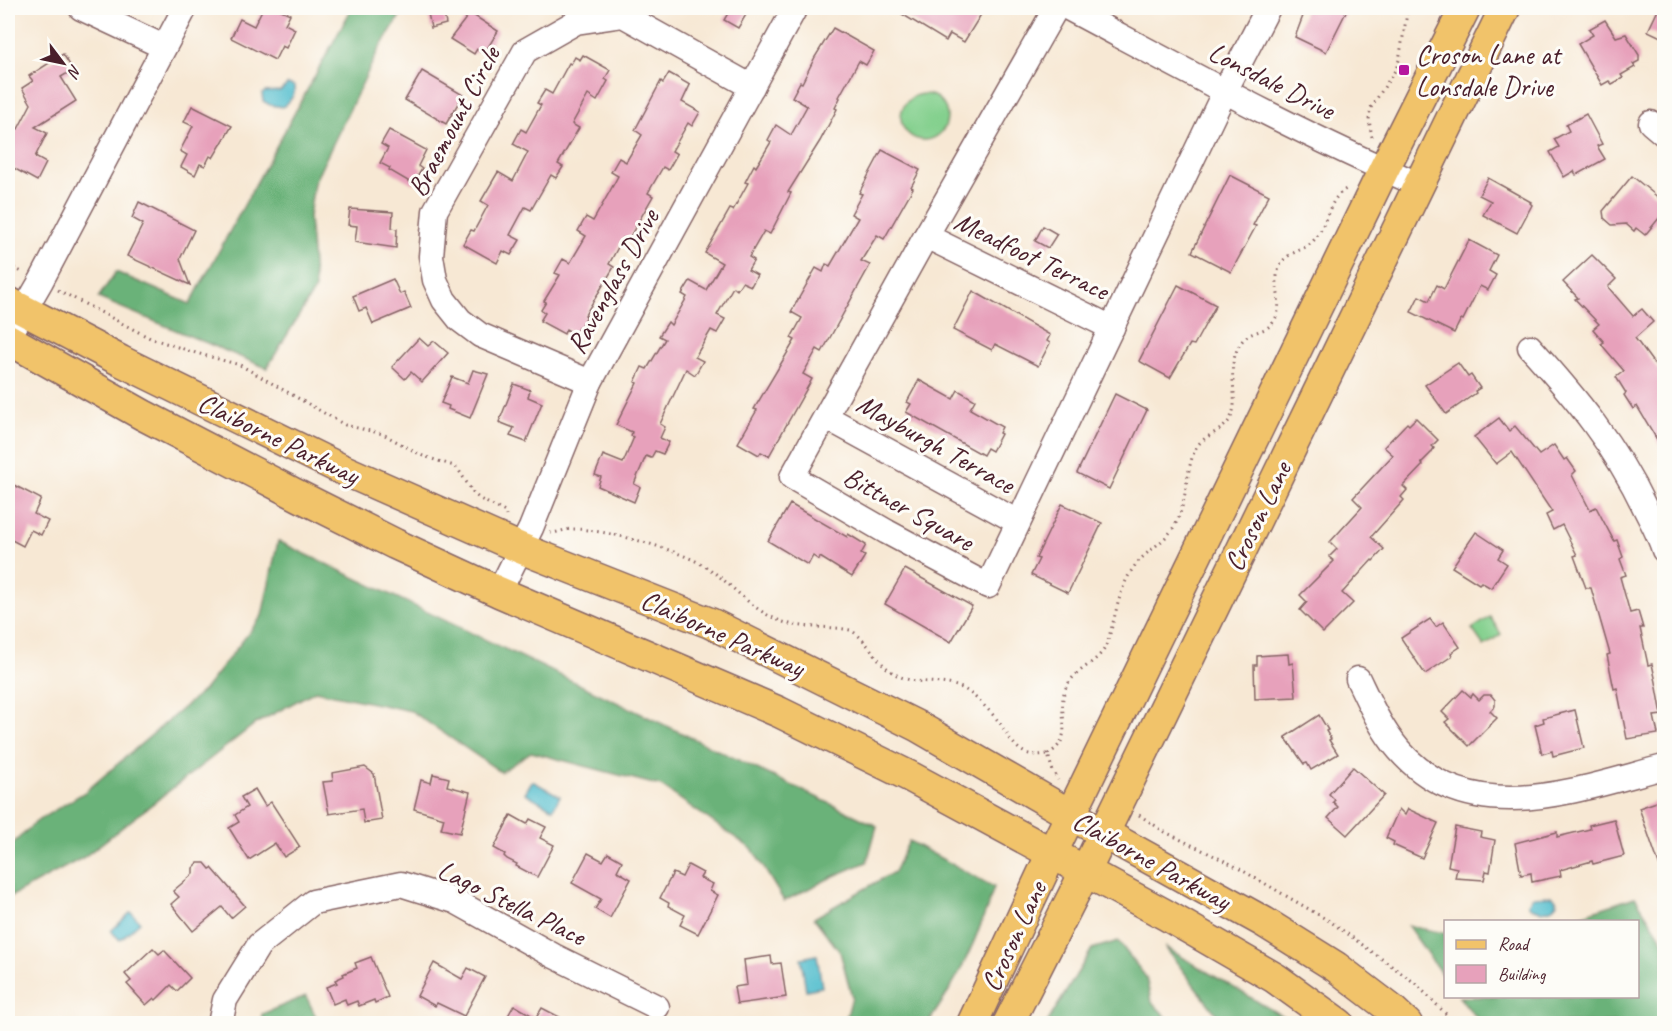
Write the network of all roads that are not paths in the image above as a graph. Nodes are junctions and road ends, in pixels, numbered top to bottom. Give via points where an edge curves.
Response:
1 (81, 8) edge
2 (184, 8) edge
3 (795, 8) edge
4 (1056, 8) edge
5 (1068, 8) edge
6 (1268, 8) edge
7 (1465, 8) edge
8 (1505, 8) edge
9 (164, 46) junction
10 (752, 87) junction
11 (1225, 91) junction
12 (1374, 164) junction
13 (1418, 184) junction
14 (926, 236) junction
15 (15, 306) edge
16 (1112, 328) junction
17 (8, 338) edge
18 (1530, 347) dead end
19 (590, 382) junction
20 (826, 417) junction
21 (1018, 522) junction
22 (1664, 547) edge
23 (520, 548) junction
24 (499, 592) junction
25 (1358, 679) dead end
26 (1665, 766) edge
27 (1071, 815) junction
28 (1103, 832) junction
29 (1052, 853) junction
30 (1085, 872) junction
31 (657, 1007) dead end
32 (220, 1023) edge
33 (972, 1023) edge
34 (1008, 1023) edge
35 (1339, 1023) edge
36 (1407, 1023) edge

1 - 9 street
2 - 9 street
3 - 10 street, Ravenglass Drive
4 - 14 street, Bittner Square
5 - 11 street, Lonsdale Drive
6 - 11 street, Bittner Square
7 - 12 main road, Croson Lane
8 - 13 main road, Croson Lane
9 - 15 street
10 - 19 street, Ravenglass Drive
10 - 19 street, Braemount Circle via 623,15 576,22 525,51 435,211 431,256 435,280 460,320 480,335
11 - 12 street, Lonsdale Drive
11 - 16 street, Bittner Square
12 - 13 street, Lonsdale Drive
12 - 27 main road, Croson Lane
13 - 28 main road, Croson Lane
14 - 16 street, Meadfoot Terrace
14 - 20 street, Bittner Square
15 - 17 street
15 - 23 main road, Claiborne Parkway via 339,468
16 - 21 street, Bittner Square
17 - 24 main road, Claiborne Parkway via 280,487
18 - 22 street via 1603,433 1631,478
19 - 23 street, Ravenglass Drive
20 - 21 street, Mayburgh Terrace
20 - 21 street, Bittner Square via 792,477 887,532 988,586
23 - 24 street, Ravenglass Drive
23 - 27 main road, Claiborne Parkway via 710,623 917,726
24 - 29 main road, Claiborne Parkway via 779,712
25 - 26 street via 1376,717 1399,750 1429,776 1475,794 1500,799 1536,798
27 - 28 main road, Claiborne Parkway
27 - 29 main road, Croson Lane
28 - 30 main road, Croson Lane
28 - 36 main road, Claiborne Parkway via 1336,967
29 - 30 main road, Claiborne Parkway
29 - 33 main road, Croson Lane
30 - 34 main road, Croson Lane
30 - 35 main road, Claiborne Parkway via 1275,978
31 - 32 street, Lago Stella Place via 455,901 401,884 313,902 259,945 225,1000

